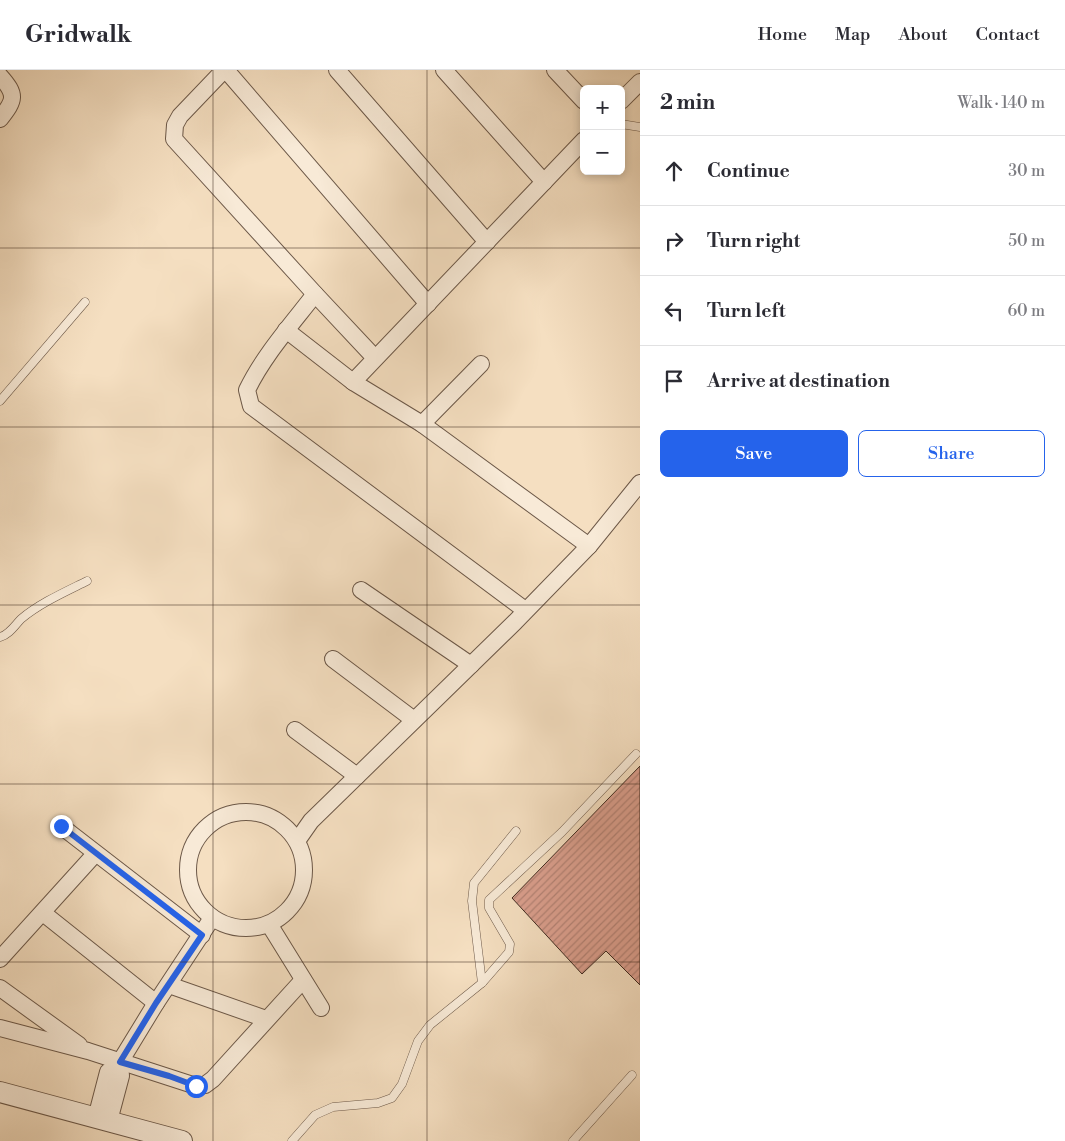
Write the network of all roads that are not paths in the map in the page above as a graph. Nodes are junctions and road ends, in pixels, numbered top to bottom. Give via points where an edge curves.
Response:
1 (225, 70) edge
2 (337, 70) edge
3 (444, 70) edge
4 (555, 70) edge
5 (0, 76) edge
6 (640, 82) edge
7 (580, 97) edge
8 (625, 97) edge
9 (0, 119) edge
10 (625, 125) edge
11 (640, 127) edge
12 (580, 144) edge
13 (544, 182) junction
14 (487, 242) junction
15 (315, 294) junction
16 (86, 302) dead end
17 (428, 304) junction
18 (286, 330) junction
19 (376, 358) junction
20 (481, 364) dead end
21 (353, 382) junction
22 (0, 401) edge
23 (422, 424) junction
24 (640, 483) edge
25 (589, 546) junction
26 (87, 581) dead end
27 (361, 590) dead end
28 (525, 610) junction
29 (0, 637) edge
30 (333, 659) dead end
31 (471, 665) junction
32 (414, 720) junction
33 (295, 730) dead end
34 (636, 754) dead end
35 (357, 776) junction
36 (61, 826) dead end
37 (516, 831) dead end
38 (297, 841) junction
39 (95, 854) junction
40 (43, 913) junction
41 (212, 918) junction
42 (269, 924) junction
43 (202, 935) junction
44 (0, 960) edge
45 (303, 980) junction
46 (482, 983) junction
47 (169, 985) junction
48 (0, 988) edge
49 (156, 1003) junction
50 (321, 1008) dead end
51 (266, 1019) junction
52 (0, 1028) edge
53 (88, 1052) junction
54 (120, 1062) junction
55 (632, 1075) dead end
56 (0, 1092) edge
57 (103, 1119) junction
58 (181, 1141) edge
59 (292, 1141) edge
60 (574, 1141) edge

1 - 15 street via 180,116 174,139
1 - 17 street
2 - 14 street
3 - 13 street
4 - 7 street
5 - 9 street via 12,95 11,105
6 - 8 street
10 - 11 lane
12 - 13 street
13 - 14 street
14 - 17 street
15 - 18 street
15 - 19 street
16 - 22 lane
17 - 19 street
18 - 21 street
18 - 28 street via 247,390 251,406
19 - 21 street
20 - 23 street
21 - 23 street
23 - 25 street
24 - 25 street
25 - 28 street
26 - 29 lane via 23,618
27 - 31 street
28 - 31 street
30 - 32 street
31 - 32 street
32 - 35 street
33 - 35 street
34 - 46 lane via 562,832 490,900 490,908 510,944 508,952
35 - 38 street via 311,821
36 - 39 street
37 - 46 lane via 474,883 472,901
38 - 41 street via 278,821 251,812 224,816 202,832 189,857 189,884 202,909
38 - 42 street via 305,869 302,889 286,913
39 - 40 street
39 - 43 street
40 - 44 street
40 - 49 street
41 - 42 street via 240,928
41 - 43 street
42 - 45 street
43 - 47 street
45 - 50 street
45 - 51 street
46 - 59 lane via 430,1025 418,1041 402,1084 392,1098 378,1103 333,1106 315,1115
47 - 49 street
47 - 51 street
48 - 53 street
49 - 54 street
51 - 54 street via 205,1085 196,1086
52 - 53 street
53 - 54 street
54 - 57 street via 108,1072
55 - 60 lane
56 - 57 street
57 - 58 street

